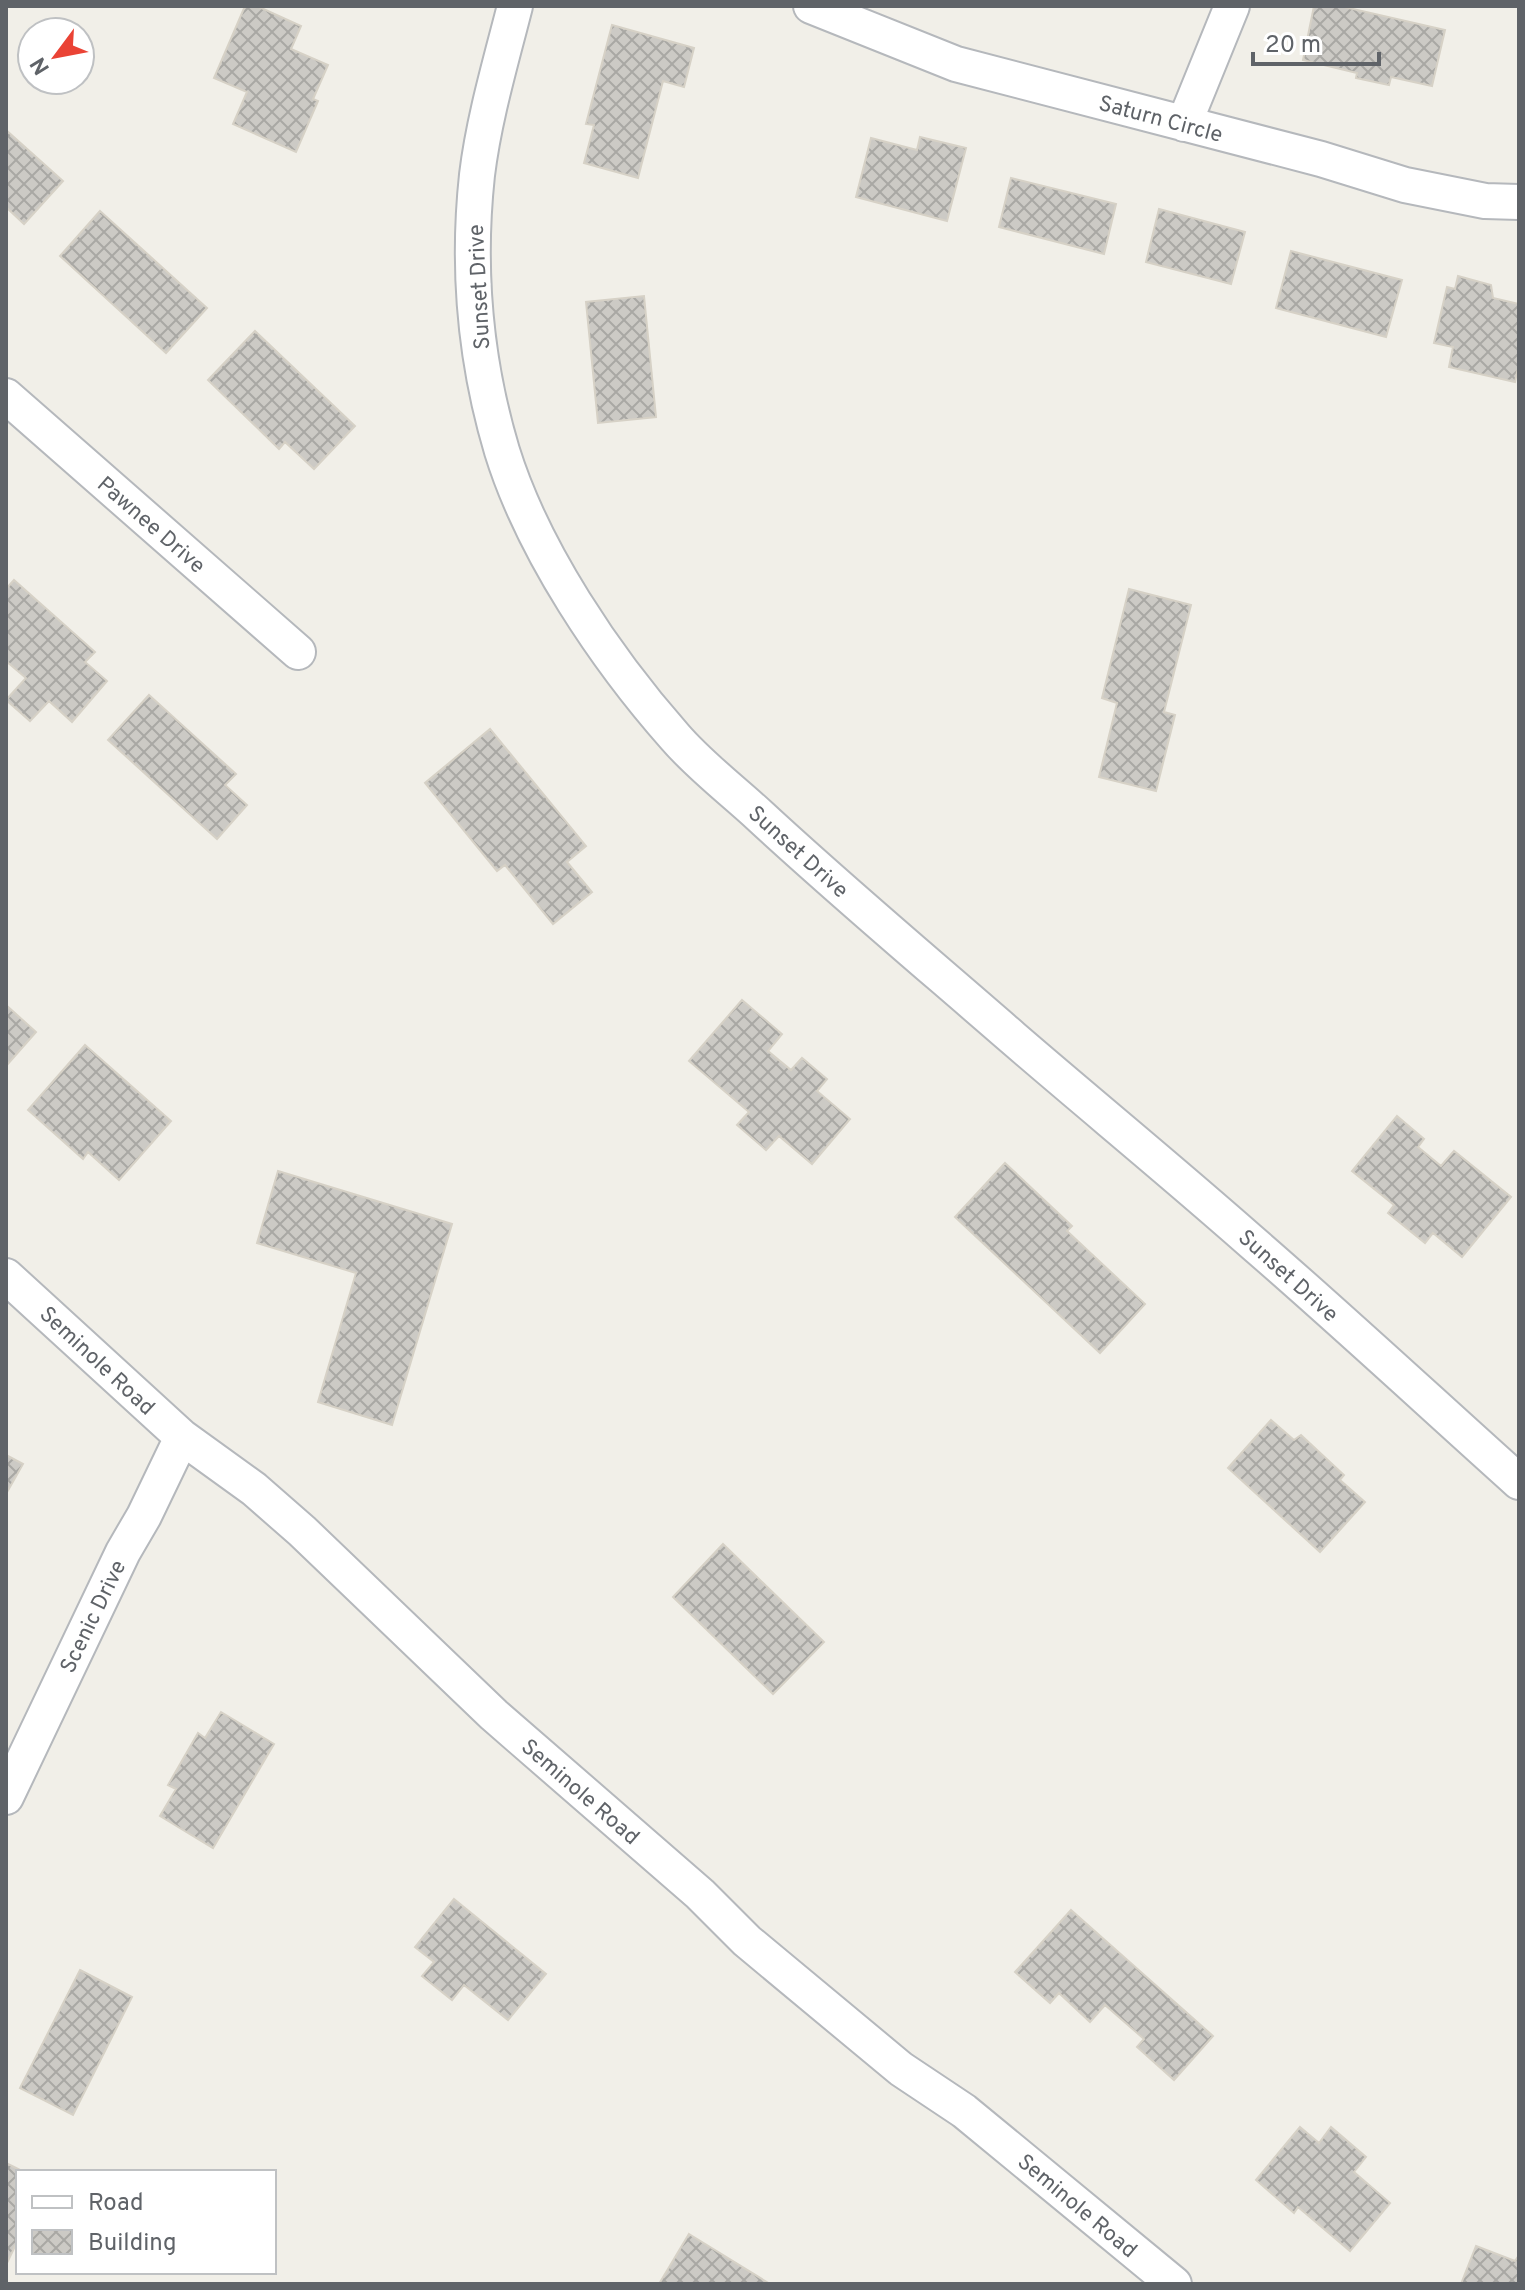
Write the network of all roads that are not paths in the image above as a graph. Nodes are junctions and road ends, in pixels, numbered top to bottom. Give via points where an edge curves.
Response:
1 (515, 6) edge
2 (811, 6) edge
3 (1232, 6) edge
4 (1184, 124) junction
5 (1519, 202) edge
6 (6, 396) edge
7 (298, 652) dead end
8 (6, 1276) edge
9 (182, 1437) junction
10 (1519, 1482) edge
11 (6, 1797) edge
12 (1174, 2284) edge

1 - 10 street, Sunset Drive via 478,171 472,241 474,315 485,388 503,455 529,520 602,643 677,739 805,857 1254,1244
2 - 4 street, Saturn Circle via 956,64
3 - 4 street
4 - 5 street, Saturn Circle via 1446,194
6 - 7 street, Pawnee Drive
8 - 9 street, Seminole Road
9 - 11 street, Scenic Drive
9 - 12 street, Seminole Road via 302,1531 494,1715 747,1941

